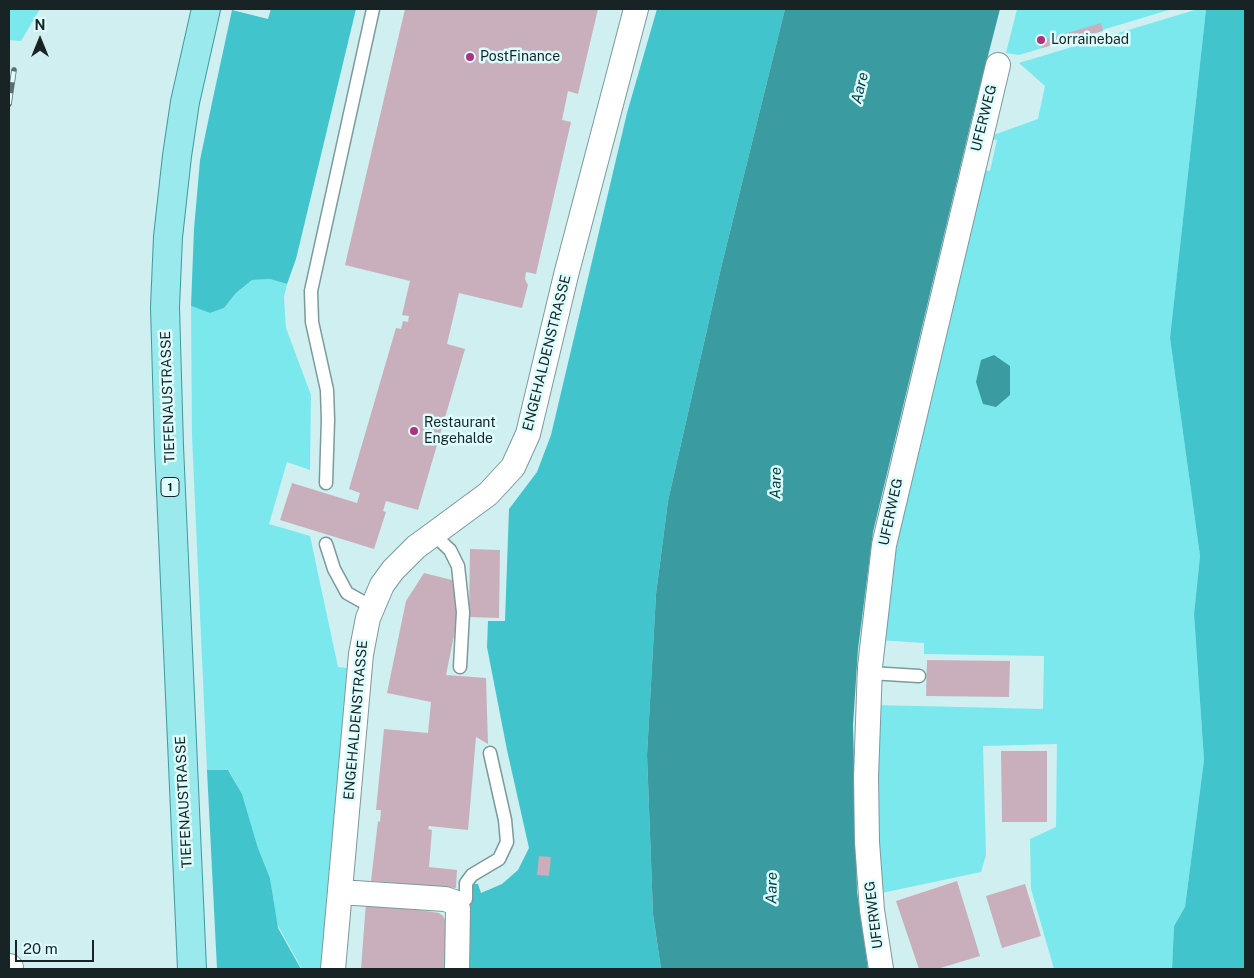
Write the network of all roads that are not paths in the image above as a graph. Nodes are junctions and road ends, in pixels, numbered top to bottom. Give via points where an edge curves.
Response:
1 (206, 9) edge
2 (373, 9) edge
3 (636, 9) edge
4 (998, 65) dead end
5 (326, 483) dead end
6 (433, 534) junction
7 (326, 544) dead end
8 (372, 606) junction
9 (460, 667) dead end
10 (870, 673) junction
11 (919, 676) dead end
12 (490, 753) dead end
13 (340, 892) junction
14 (456, 906) junction
15 (192, 969) edge
16 (333, 969) edge
17 (458, 969) edge
18 (881, 969) edge

1 - 15 main road, TIEFENAUSTRASSE / 1 via 177,156 168,237 165,307
2 - 5 lane via 311,291 312,322 327,390
3 - 6 street, ENGEHALDENSTRASSE via 528,434 513,467 488,494
4 - 10 street, UFERWEG via 884,545
6 - 8 street, ENGEHALDENSTRASSE via 393,570
6 - 9 lane via 450,550 458,566 463,612
7 - 8 lane via 334,569 348,593
8 - 13 street, ENGEHALDENSTRASSE via 363,638
10 - 11 lane
10 - 18 street, UFERWEG via 867,842
12 - 14 lane via 507,842 499,859 472,875 466,883 466,899
13 - 14 street via 445,899
13 - 16 street, ENGEHALDENSTRASSE
14 - 17 street

